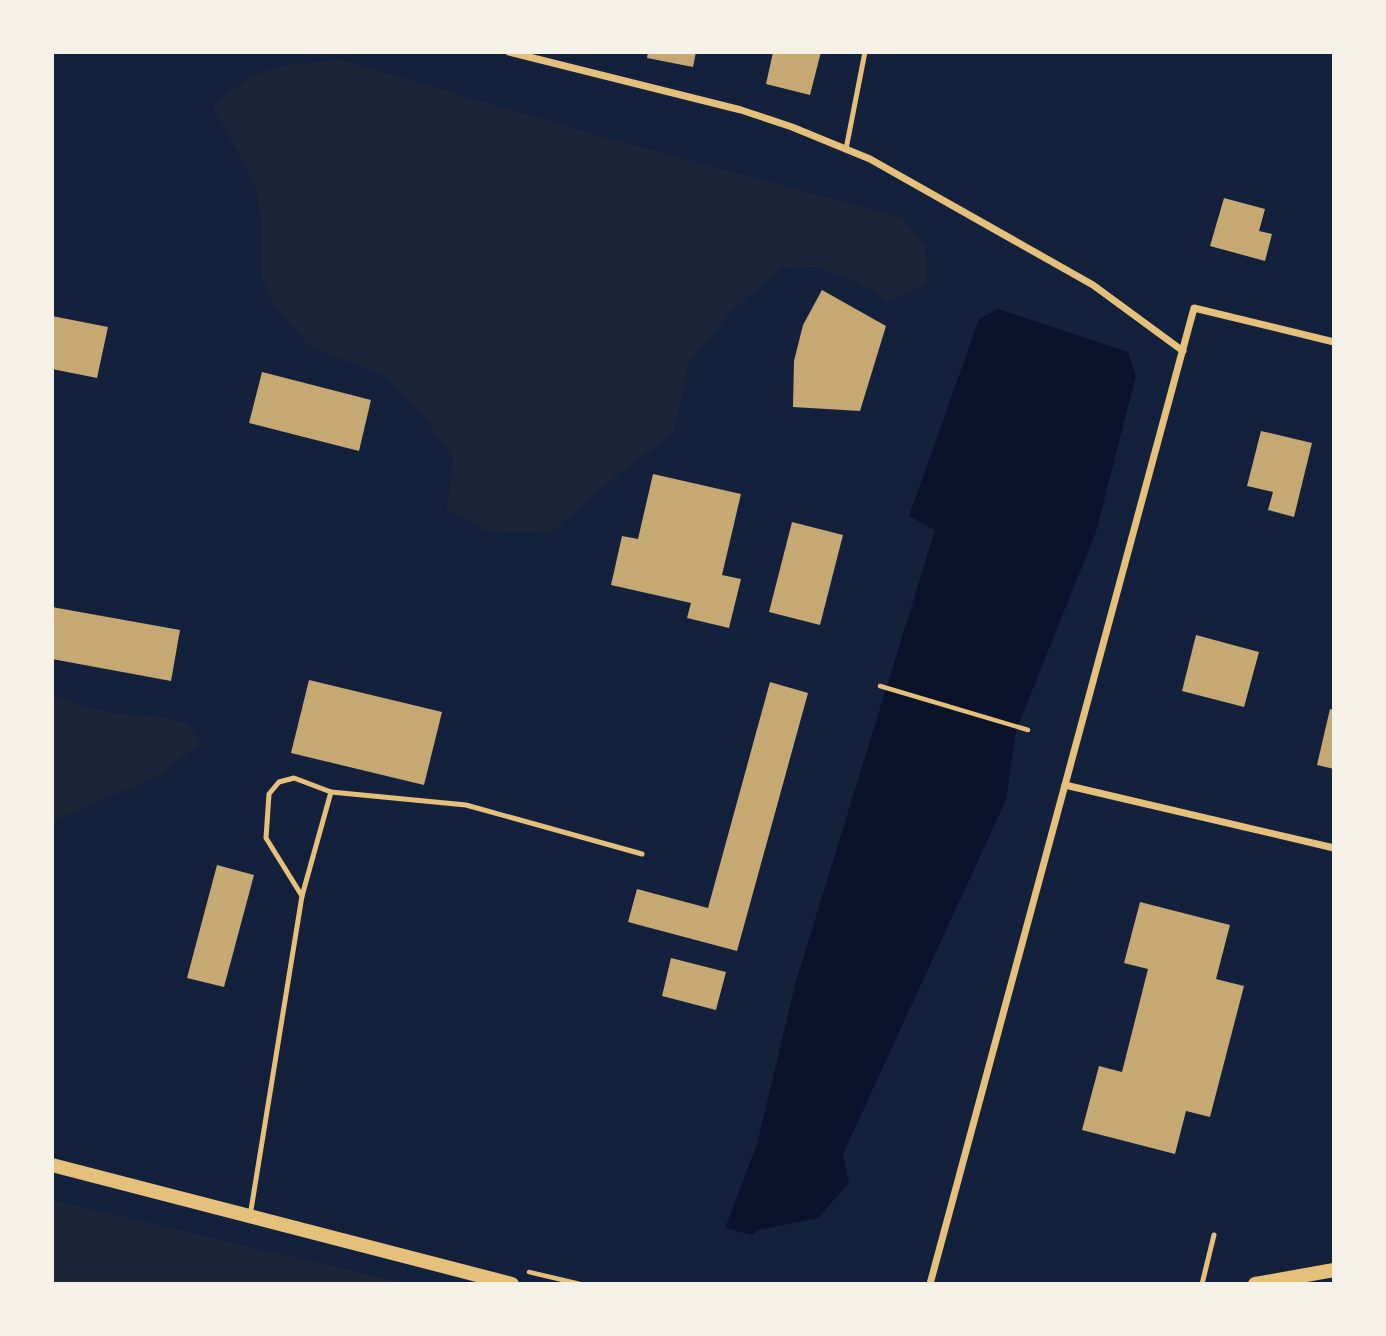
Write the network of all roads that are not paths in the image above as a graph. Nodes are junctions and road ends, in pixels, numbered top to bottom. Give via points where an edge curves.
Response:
1 (509, 52) edge
2 (865, 52) edge
3 (846, 149) junction
4 (1334, 342) edge
5 (1183, 351) junction
6 (1065, 785) junction
7 (331, 792) junction
8 (1334, 848) edge
9 (642, 854) dead end
10 (302, 896) junction
11 (52, 1165) edge
12 (250, 1216) junction
13 (1213, 1235) dead end
14 (1334, 1270) edge
15 (512, 1283) edge
16 (930, 1283) edge
17 (1202, 1283) edge
18 (1265, 1283) edge

1 - 3 street via 741,110
2 - 3 lane
3 - 5 street via 1093,285
4 - 5 street via 1194,308
5 - 6 street
6 - 8 street
6 - 16 street
7 - 9 lane via 466,805
7 - 10 lane
7 - 10 lane via 294,778 279,782 269,794 266,838
10 - 12 lane
11 - 12 main road
12 - 15 main road
13 - 17 lane
14 - 18 main road

